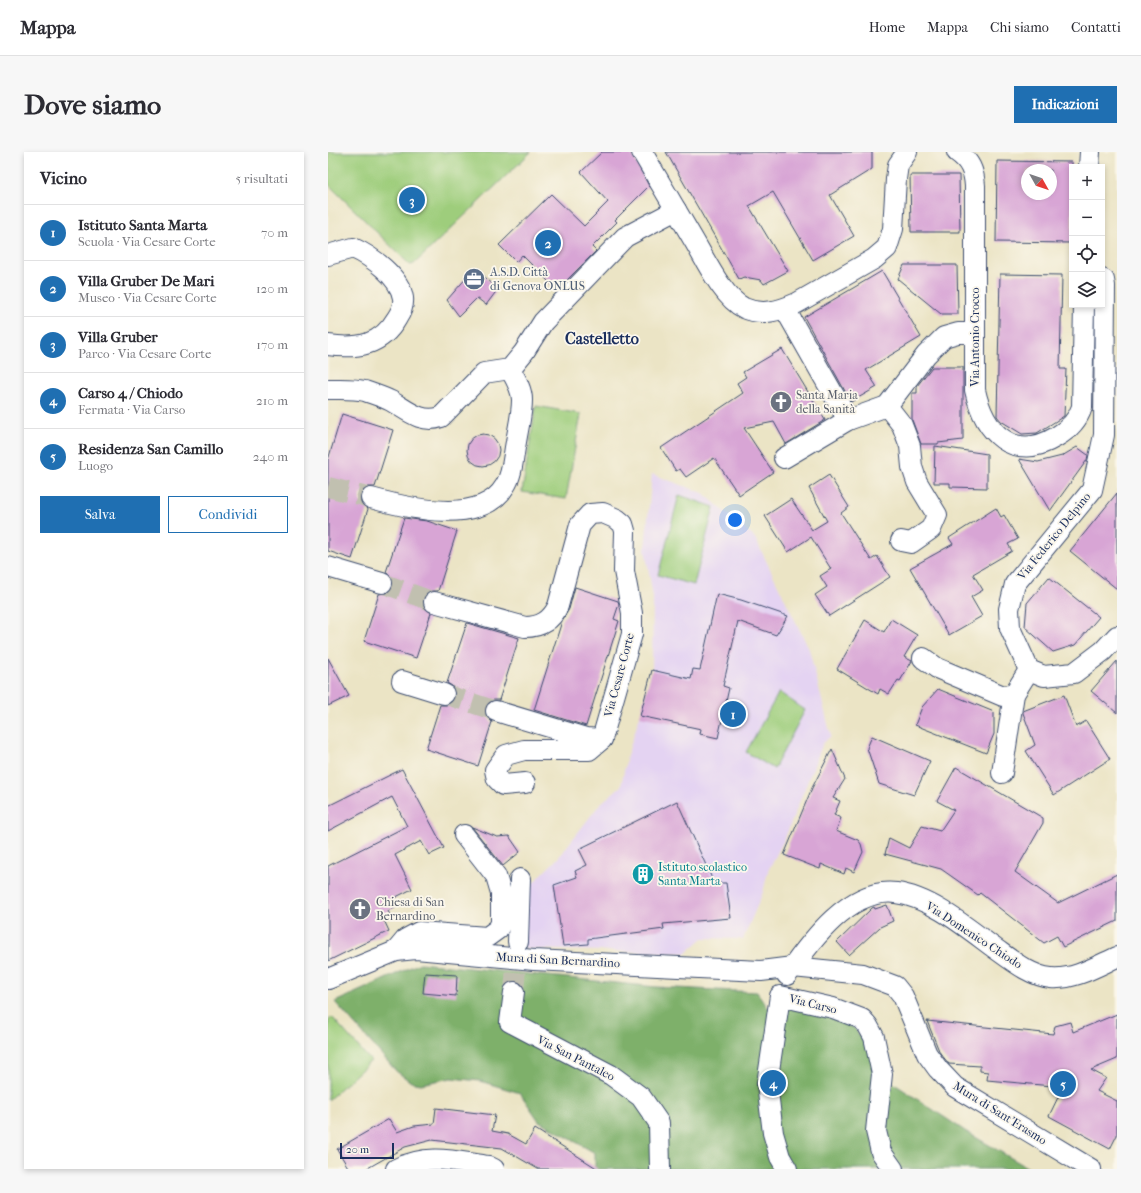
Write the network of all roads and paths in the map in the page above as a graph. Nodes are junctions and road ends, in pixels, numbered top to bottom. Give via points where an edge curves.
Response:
1 (642, 152) edge
2 (907, 152) edge
3 (957, 152) edge
4 (1090, 152) edge
5 (1089, 164) edge
6 (676, 210) junction
7 (328, 255) edge
8 (785, 308) junction
9 (1084, 308) edge
10 (1105, 308) edge
11 (975, 333) junction
12 (328, 345) edge
13 (510, 369) junction
14 (328, 389) edge
15 (888, 406) junction
16 (848, 420) junction
17 (784, 458) dead end
18 (372, 498) tunnel mouth
19 (901, 541) dead end
20 (328, 567) edge
21 (382, 584) tunnel mouth
22 (434, 602) tunnel mouth
23 (1117, 636) edge
24 (923, 658) dead end
25 (1029, 670) junction
26 (402, 681) dead end
27 (444, 694) tunnel mouth
28 (1014, 694) junction
29 (496, 711) tunnel mouth
30 (602, 739) junction
31 (1002, 773) dead end
32 (525, 783) dead end
33 (464, 835) dead end
34 (501, 893) junction
35 (518, 942) tunnel mouth
36 (396, 951) junction
37 (1117, 957) edge
38 (793, 967) junction
39 (328, 979) edge
40 (514, 992) tunnel mouth
41 (780, 996) junction
42 (396, 1169) edge
43 (494, 1169) edge
44 (660, 1169) edge
45 (787, 1169) edge
46 (893, 1169) edge
47 (1091, 1169) edge

1 - 6 street
2 - 8 street via 898,165 893,229 887,248 874,259
3 - 11 street, Via Antonio Crocco via 969,164 976,186
4 - 5 street
6 - 8 street via 717,281 740,305 763,313
6 - 13 street via 625,237 543,322
7 - 12 street via 353,248 359,251 392,276 400,287 403,305 390,329 372,342 346,347
8 - 16 street
9 - 11 street, Via Antonio Crocco via 1082,407 1079,417 1060,435 1035,446 1023,447 1000,438 980,409 975,390
10 - 25 street, Via Federico Delpino via 1104,435 1092,490 1016,584 1009,609 1010,628
11 - 15 street via 958,333 944,337 926,355
13 - 14 street via 484,373 448,410 433,419 424,419 407,412 390,401 363,390
13 - 18 street via 522,399 509,480 497,496 486,504 439,512
15 - 16 street
15 - 19 street via 902,425 910,446 912,467 917,482 938,515 931,529 911,543
16 - 17 street
20 - 21 street
22 - 30 street, Via Cesare Corte via 525,627 540,625 554,614 558,606 580,525 590,514 596,512 617,519 623,524 625,531 624,571 632,613 632,634
23 - 25 street via 1103,651 1074,673 1044,676
24 - 28 street via 937,668 1003,696
25 - 28 street
26 - 27 street
28 - 31 street
29 - 30 street via 586,738
30 - 32 street via 589,750 524,750 506,756 495,770 497,779 503,784
33 - 34 street via 496,876
34 - 35 street via 520,879
34 - 36 street via 501,923 493,934 487,937 419,932 406,939
36 - 38 street, Mura di San Bernardino via 416,949 534,960 761,971
36 - 39 street, Mura di San Bernardino
37 - 38 street, Via Domenico Chiodo via 1067,978 1039,975 1018,965 929,904 895,892 876,894 843,909
38 - 41 street, Via Domenico Chiodo via 786,977
38 - 47 street, Mura di Sant'Erasmo via 863,974 895,986 903,996 927,1054 938,1070 955,1086
40 - 44 street, Via San Pantaleo via 510,1022 611,1075 641,1097 658,1124
41 - 45 street, Via Carso via 767,1084 773,1133 780,1157
41 - 46 street, Via Carso via 845,1012 862,1018 868,1026 874,1037 882,1074 876,1131 881,1152
42 - 43 street via 423,1159 436,1158

